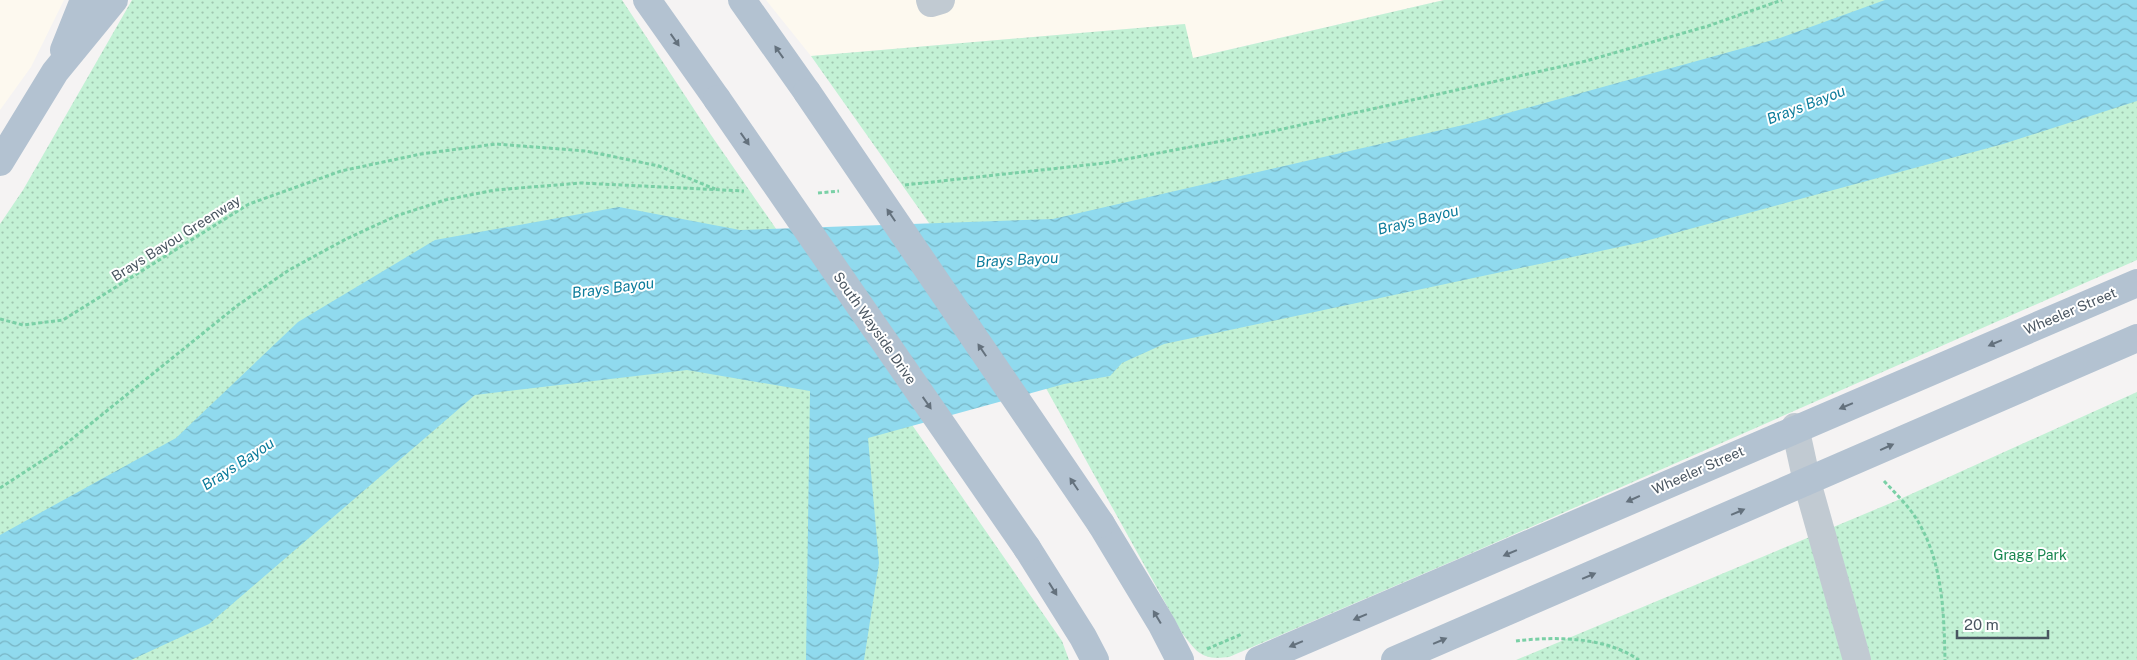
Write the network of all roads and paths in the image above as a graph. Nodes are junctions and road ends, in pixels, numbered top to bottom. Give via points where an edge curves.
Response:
1 (84, 0) edge
2 (114, 0) edge
3 (647, 0) edge
4 (742, 0) edge
5 (930, 0) edge
6 (941, 0) edge
7 (55, 72) junction
8 (0, 162) edge
9 (718, 190) dead end
10 (2137, 283) edge
11 (0, 318) edge
12 (2137, 338) edge
13 (1795, 427) junction
14 (1880, 477) dead end
15 (1807, 482) junction
16 (1513, 642) dead end
17 (1094, 660) edge
18 (1180, 660) edge
19 (1259, 660) edge
20 (1395, 660) edge
21 (1640, 660) edge
22 (1857, 660) edge
23 (1946, 660) edge

1 - 7 main road
2 - 7 main road
3 -> 17 main road, South Wayside Drive, bridge via 1027,548
18 -> 4 main road, bridge via 1101,524
5 - 6 lane via 931,3
7 - 8 main road
9 - 11 path, Brays Bayou Greenway via 659,166 586,151 496,144 421,154 341,171 249,204 62,320 23,325
10 -> 13 main road, Wheeler Street
15 -> 12 main road
13 - 15 lane
13 -> 19 main road, Wheeler Street
14 - 23 path via 1908,506 1929,544 1940,588
20 -> 15 main road
15 - 22 lane
16 - 21 path via 1538,639 1585,641 1617,648

